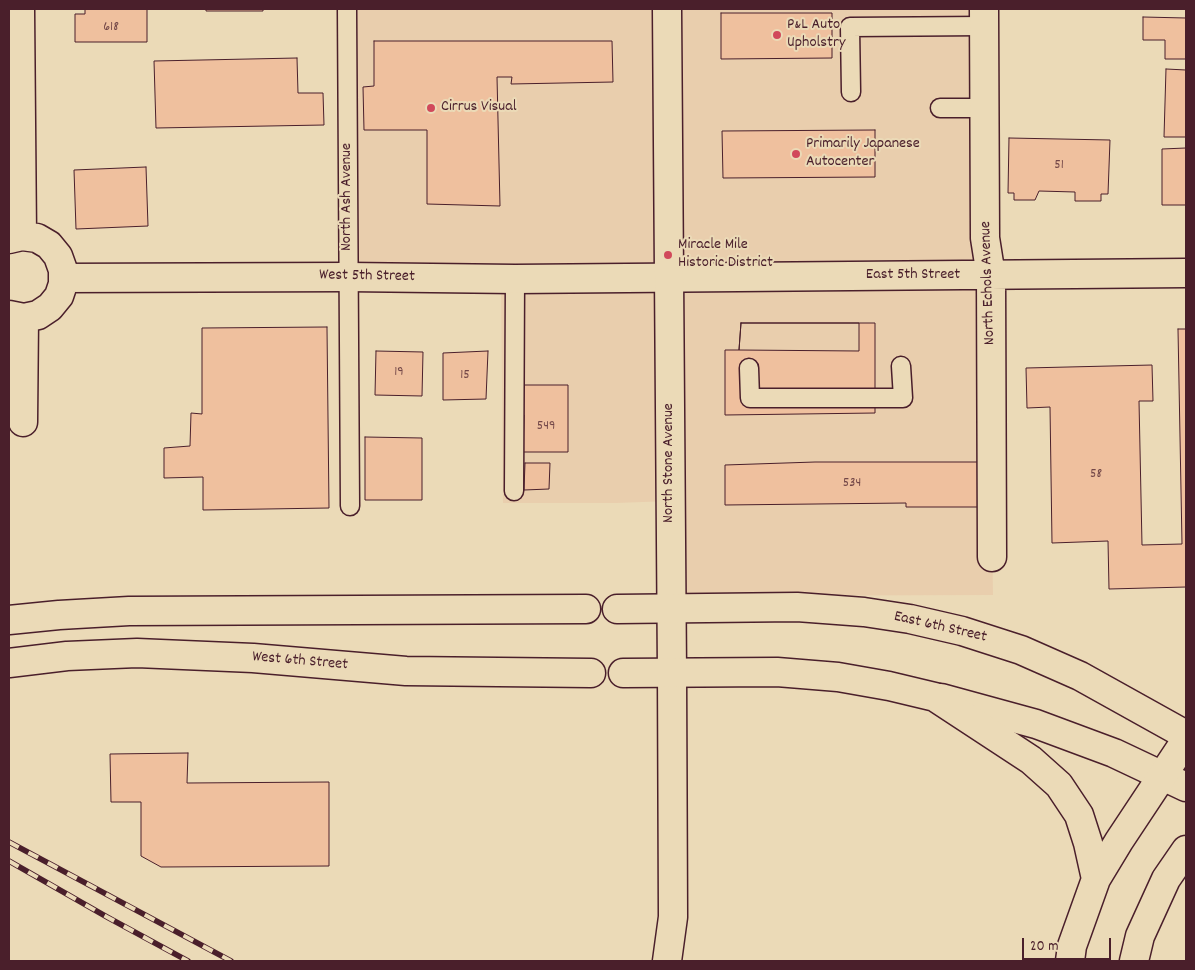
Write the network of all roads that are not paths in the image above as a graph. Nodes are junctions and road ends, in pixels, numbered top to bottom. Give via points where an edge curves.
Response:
1 (20, 9) edge
2 (347, 9) edge
3 (667, 9) edge
4 (984, 17) edge
5 (851, 92) dead end
6 (940, 108) dead end
7 (984, 108) junction
8 (15, 237) edge
9 (1186, 273) edge
10 (348, 276) junction
11 (991, 276) junction
12 (63, 278) junction
13 (670, 278) junction
14 (515, 280) junction
15 (16, 316) edge
16 (901, 366) dead end
17 (749, 368) dead end
18 (23, 422) dead end
19 (514, 492) dead end
20 (350, 506) dead end
21 (992, 557) dead end
22 (671, 608) junction
23 (586, 609) dead end
24 (618, 609) dead end
25 (9, 620) edge
26 (9, 662) edge
27 (591, 673) dead end
28 (622, 673) dead end
29 (672, 673) junction
30 (935, 696) junction
31 (1186, 735) edge
32 (1186, 740) edge
33 (1175, 781) edge
34 (1186, 850) edge
35 (1096, 879) junction
36 (672, 917) junction
37 (666, 961) edge
38 (679, 961) edge
39 (1070, 961) edge
40 (1134, 961) edge

1 - 8 main road
2 - 10 lane, North Ash Avenue
3 - 13 main road, North Stone Avenue
4 - 5 lane via 850,27
4 - 7 main road, North Echols Avenue
6 - 7 lane
7 - 11 main road, North Echols Avenue via 985,238
8 - 12 main road via 37,238 49,245 58,256
9 - 11 main road, East 5th Street
10 - 12 main road, West 5th Street
10 - 14 main road, West 5th Street
10 - 20 lane, North Ash Avenue
11 - 13 main road, East 5th Street
11 - 21 main road, North Echols Avenue
12 - 15 main road via 59,296 50,307 38,315
13 - 14 main road, West 5th Street
13 - 22 main road, North Stone Avenue
14 - 19 lane
15 - 18 main road
16 - 17 lane via 903,398 750,398
22 - 24 main road
22 - 29 main road, North Stone Avenue
22 - 31 main road, East 6th Street via 797,607 864,612 962,631 1021,650 1080,676
23 - 25 main road via 129,611
26 - 27 main road, West 6th Street via 137,652 406,671
28 - 29 main road
29 - 30 main road via 777,672 838,677
29 - 36 main road, North Stone Avenue
30 - 33 main road via 1036,724 1114,753
30 - 35 main road via 1031,760 1058,785 1079,815
32 - 33 main road
33 - 35 main road via 1119,841
34 - 40 main road via 1166,879 1140,936
35 - 39 main road via 1072,946
36 - 37 main road, North Stone Avenue
36 - 38 main road, North Stone Avenue

